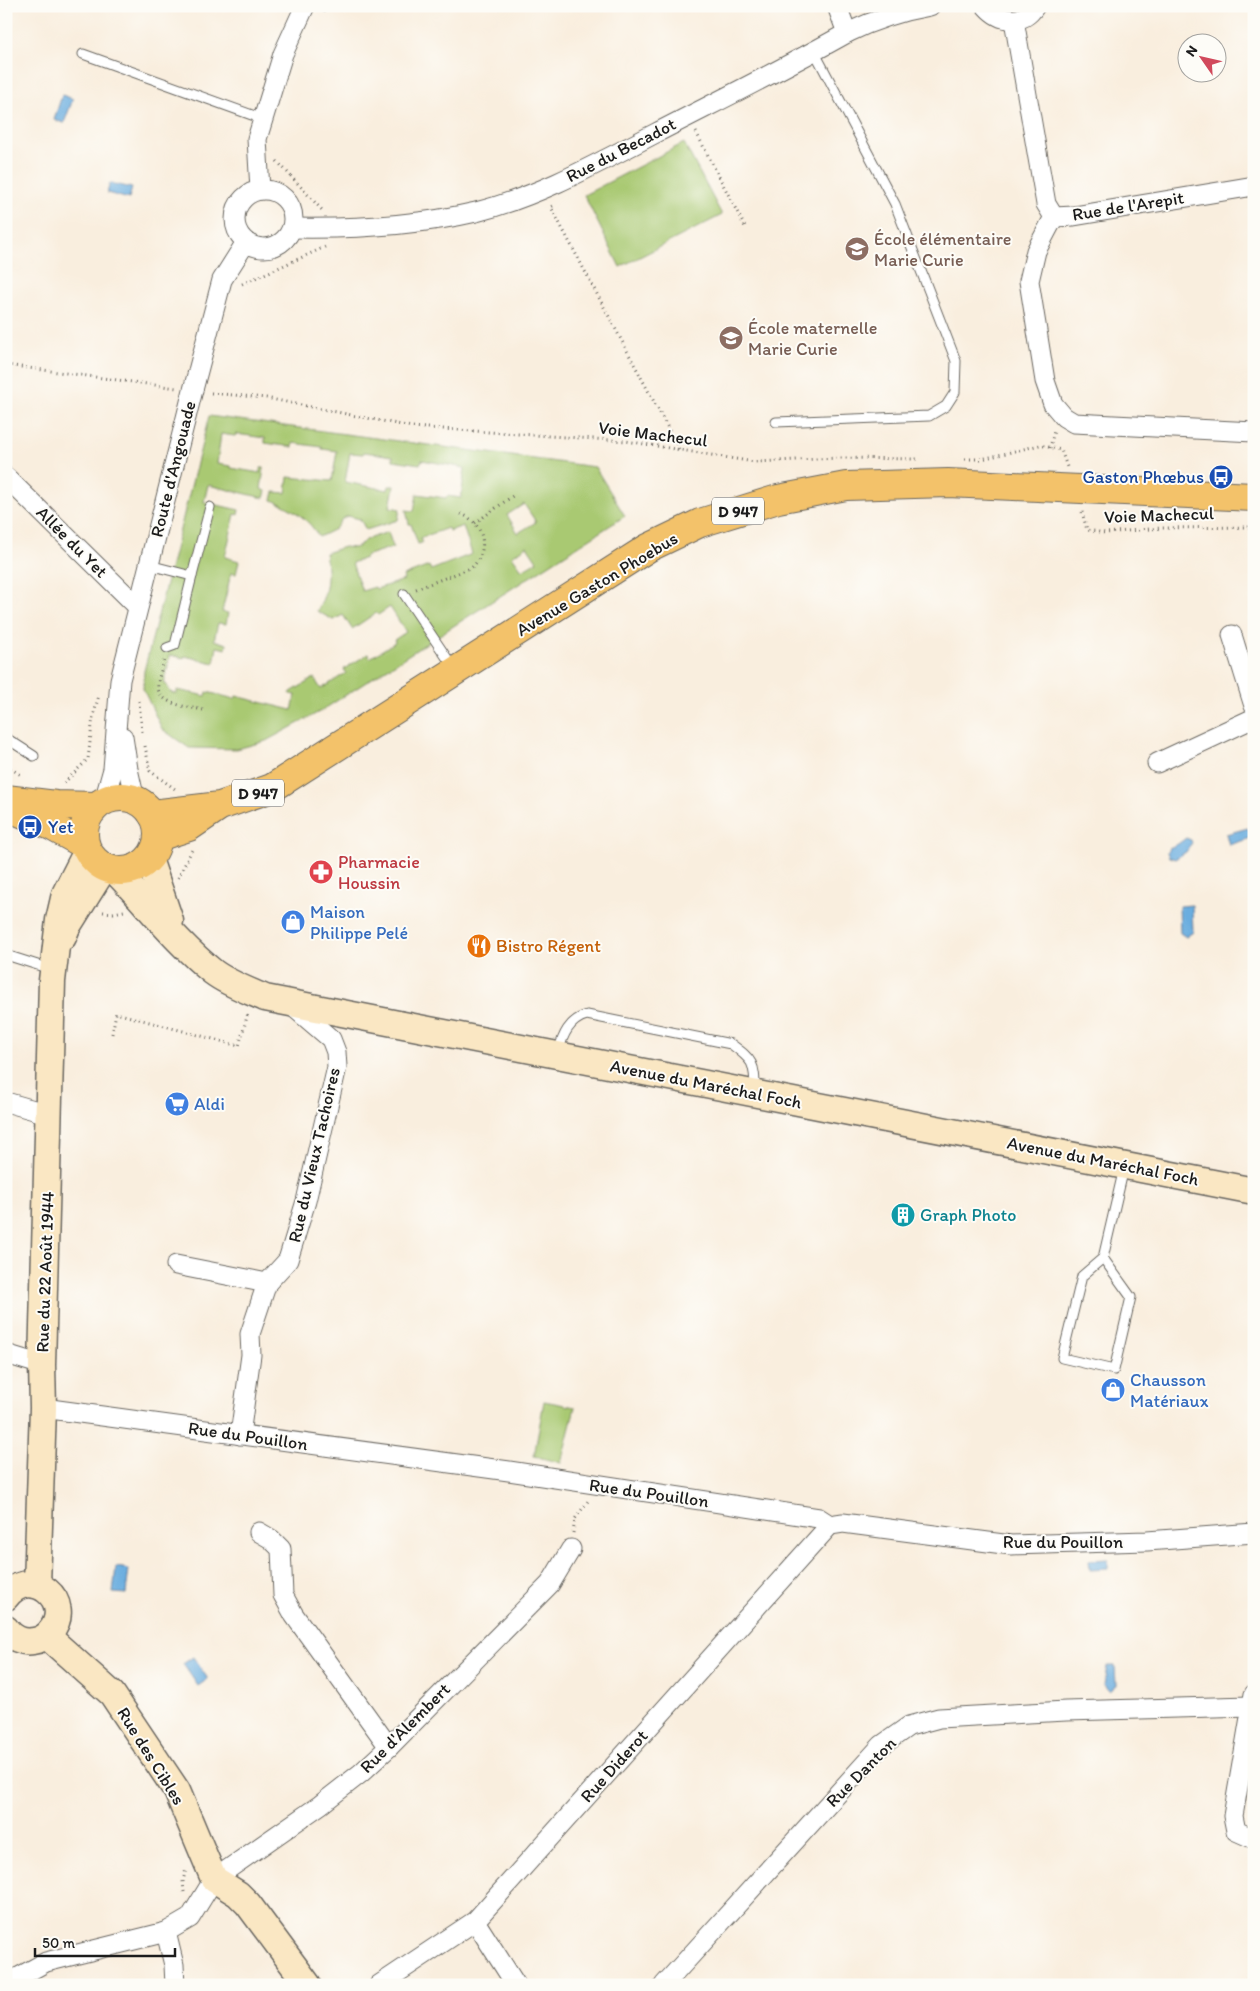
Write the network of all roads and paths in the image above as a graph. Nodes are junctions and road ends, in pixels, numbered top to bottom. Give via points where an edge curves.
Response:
1 (327, 6) edge
2 (837, 6) edge
3 (930, 6) edge
4 (986, 6) edge
5 (1035, 6) edge
6 (314, 10) edge
7 (1014, 20) junction
8 (847, 32) junction
9 (814, 51) junction
10 (83, 54) dead end
11 (688, 116) junction
12 (263, 119) junction
13 (274, 154) dead end
14 (560, 181) junction
15 (1254, 186) edge
16 (260, 190) junction
17 (326, 213) dead end
18 (1054, 217) junction
19 (292, 228) junction
20 (746, 230) dead end
21 (246, 242) junction
22 (326, 247) dead end
23 (240, 285) dead end
24 (6, 365) edge
25 (185, 389) dead end
26 (217, 394) dead end
27 (776, 422) dead end
28 (1058, 425) dead end
29 (1254, 432) edge
30 (1050, 448) junction
31 (679, 450) junction
32 (925, 459) dead end
33 (963, 459) dead end
34 (1069, 473) dead end
35 (6, 477) edge
36 (514, 495) dead end
37 (1254, 497) edge
38 (210, 507) dead end
39 (1081, 509) dead end
40 (461, 514) dead end
41 (476, 523) junction
42 (1254, 527) edge
43 (149, 565) junction
44 (192, 576) junction
45 (404, 594) joint
46 (138, 607) junction
47 (1232, 635) dead end
48 (167, 648) joint
49 (456, 672) junction
50 (100, 691) dead end
51 (138, 693) dead end
52 (119, 703) junction
53 (1254, 706) edge
54 (203, 710) dead end
55 (1254, 718) edge
56 (143, 736) dead end
57 (6, 738) edge
58 (145, 745) dead end
59 (34, 756) dead end
60 (1157, 764) dead end
61 (6, 766) edge
62 (23, 776) dead end
63 (57, 789) dead end
64 (176, 790) dead end
65 (6, 799) edge
66 (100, 804) junction
67 (6, 807) edge
68 (148, 827) junction
69 (196, 843) dead end
70 (98, 859) junction
71 (176, 882) dead end
72 (132, 910) dead end
73 (97, 911) dead end
74 (176, 936) junction
75 (6, 955) edge
76 (53, 965) junction
77 (290, 1003) junction
78 (248, 1010) dead end
79 (112, 1034) dead end
80 (557, 1055) junction
81 (755, 1094) junction
82 (6, 1102) edge
83 (48, 1114) junction
84 (1124, 1166) junction
85 (1254, 1191) edge
86 (1103, 1258) junction
87 (176, 1265) dead end
88 (267, 1282) junction
89 (6, 1354) edge
90 (42, 1364) junction
91 (43, 1408) junction
92 (240, 1435) junction
93 (598, 1486) junction
94 (830, 1525) junction
95 (259, 1532) dead end
96 (1254, 1533) edge
97 (571, 1549) joint
98 (37, 1585) junction
99 (6, 1597) edge
100 (6, 1629) edge
101 (47, 1636) junction
102 (1252, 1700) edge
103 (389, 1747) junction
104 (1254, 1839) edge
105 (214, 1879) junction
106 (475, 1921) junction
107 (166, 1932) junction
108 (7, 1980) edge
109 (174, 1985) edge
110 (308, 1985) edge
111 (379, 1985) edge
112 (516, 1985) edge
113 (664, 1985) edge

1 - 6 path
2 - 8 street
3 - 8 street, Rue du Becadot via 875,20
4 - 7 street via 993,14
5 - 7 street via 1025,16
6 - 12 street via 283,54
7 - 18 street, Rue de l'Arepit via 1046,204
8 - 9 street, Rue du Becadot
9 - 11 street, Rue du Becadot
9 - 27 lane via 895,204 956,361 955,392 946,406 929,416
10 - 12 lane
11 - 14 street, Rue du Becadot
11 - 20 path
12 - 16 street via 257,139
13 - 17 path
14 - 19 street, Rue du Becadot via 530,195 436,220 336,229
14 - 31 path via 569,196 551,207
15 - 18 street, Rue de l'Arepit
16 - 19 street via 270,190 286,200 291,208
16 - 21 street via 243,199 235,216 236,226
18 - 29 street via 1036,251 1029,281 1045,382 1053,404 1064,417 1084,424
19 - 21 street via 273,247 264,248
21 - 43 street, Route d'Angouade via 222,280
22 - 23 path
24 - 25 path
26 - 31 path, Voie Machecul via 266,398 412,427 626,441
28 - 30 path
30 - 33 path via 1040,445 982,459
30 - 34 path via 1061,450
31 - 32 path, Voie Machecul via 754,462 839,458
35 - 46 street, Allée du Yet
36 - 41 path
37 - 49 main road, Avenue Gaston Phoebus / D 947 via 948,483 846,486 778,499 700,523 648,548
38 - 44 lane
39 - 42 path, Voie Machecul via 1088,530 1105,533 1188,527
40 - 41 path
41 - 45 path via 483,548 471,568
43 - 44 lane
43 - 46 street, Route d'Angouade
44 - 48 lane via 175,645
45 - 49 lane
46 - 52 street, Route d'Angouade via 120,680
47 - 53 street
48 - 54 path via 158,688 160,694 166,701
49 - 68 main road, Avenue Gaston Phoebus / D 947 via 272,788 220,806 189,827
50 - 63 path via 88,758
51 - 56 path
52 - 66 street, Route d'Angouade via 113,769
52 - 68 street, Route d'Angouade via 128,769
55 - 60 street
57 - 59 lane
58 - 64 path via 150,771
61 - 62 path
65 - 66 main road via 56,805
66 - 68 main road via 124,797
66 - 70 main road via 90,814 84,838
67 - 70 main road via 51,826
68 - 70 main road via 139,867
68 - 74 street, Avenue du Maréchal Foch
69 - 71 path
70 - 74 street, Avenue du Maréchal Foch
70 - 76 street, Rue du 22 Août 1944 via 65,894
72 - 73 path
74 - 77 street, Avenue du Maréchal Foch via 214,972 232,984 265,998
75 - 76 lane
76 - 83 street, Rue du 22 Août 1944
77 - 80 street, Avenue du Maréchal Foch
77 - 88 street, Rue du Vieux Tachoires via 331,1039 337,1067 306,1201 288,1260
78 - 79 path via 239,1046 116,1012
80 - 81 street, Avenue du Maréchal Foch
80 - 81 lane via 564,1034 577,1018 587,1015 731,1044 749,1057 755,1075
81 - 84 street, Avenue du Maréchal Foch
82 - 83 street
83 - 90 street, Rue du 22 Août 1944
84 - 85 street, Avenue du Maréchal Foch
84 - 86 lane
86 - 86 lane via 1132,1297 1114,1370 1062,1358 1082,1276
87 - 88 street
88 - 92 street, Rue du Vieux Tachoires via 250,1334
89 - 90 street
90 - 91 street, Rue du 22 Août 1944
91 - 92 street, Rue du Pouillon
91 - 98 street, Rue du 22 Août 1944
92 - 93 street, Rue du Pouillon
93 - 94 street, Rue du Pouillon via 819,1518
93 - 97 path via 576,1519
94 - 96 street, Rue du Pouillon via 844,1523 1011,1545 1146,1541
94 - 106 street, Rue Diderot
95 - 103 street via 281,1549 284,1595 294,1615
97 - 103 street, Rue d'Alembert via 550,1584
98 - 99 street via 18,1586
98 - 101 street via 54,1597 58,1607 58,1618
100 - 101 street via 23,1641
101 - 105 street, Rue des Cibles via 112,1694 137,1730 177,1791
102 - 104 street via 1233,1816 1236,1831
102 - 113 street, Rue Danton via 939,1718 909,1726 882,1745
103 - 105 street, Rue d'Alembert via 320,1805
105 - 107 street via 190,1918
105 - 110 street via 248,1904
106 - 111 street, Rue Diderot
106 - 112 street
107 - 108 street via 46,1962
107 - 109 street via 174,1965

